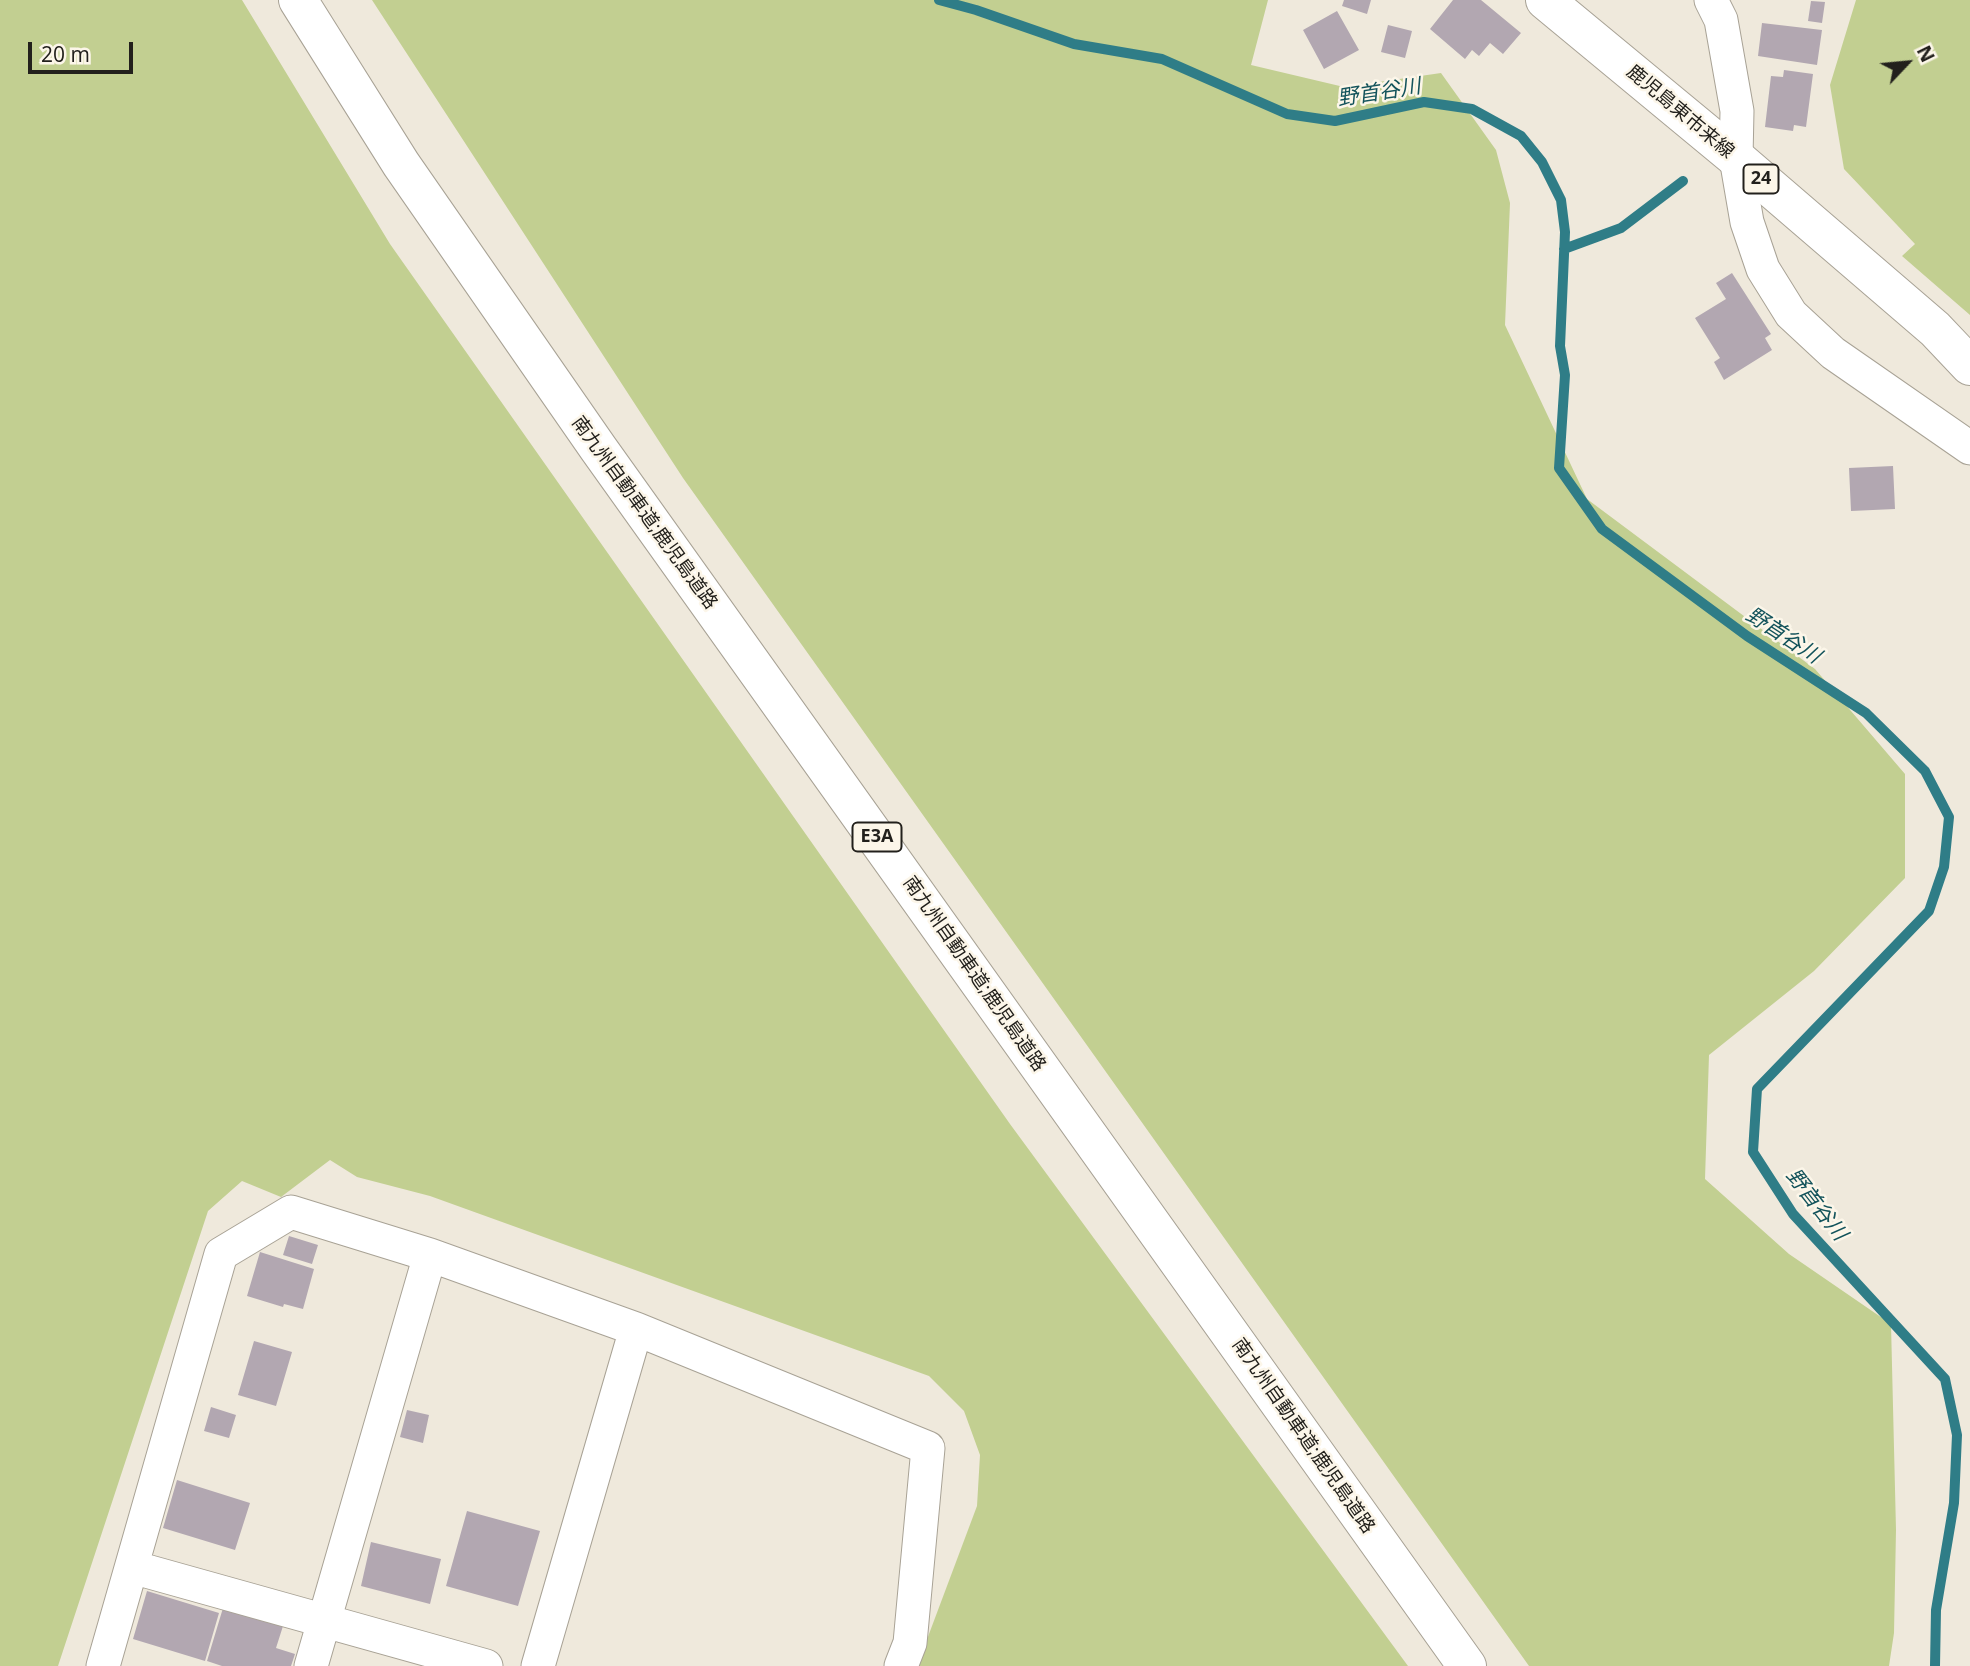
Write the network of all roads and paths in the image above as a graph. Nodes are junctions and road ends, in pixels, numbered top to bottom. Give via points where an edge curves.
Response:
1 (298, 0) edge
2 (1545, 0) edge
3 (1711, 0) edge
4 (1736, 158) junction
5 (1970, 366) edge
6 (1970, 448) edge
7 (430, 1255) junction
8 (636, 1329) junction
9 (132, 1567) junction
10 (324, 1621) junction
11 (103, 1666) edge
12 (311, 1666) edge
13 (486, 1666) edge
14 (538, 1666) edge
15 (901, 1666) edge
16 (1467, 1666) edge

1 - 16 main road, 南九州自動車道;鹿児島道路 / E3A via 401,164 597,449
2 - 4 main road, 鹿児島東市来線 / 24
3 - 4 street via 1721,20 1737,111
4 - 5 main road, 鹿児島東市来線 / 24 via 1935,329
4 - 6 street via 1747,222 1763,269 1791,314 1833,353
7 - 8 street
7 - 9 street via 291,1212 221,1254
7 - 10 street
8 - 14 street
8 - 15 street via 928,1448 910,1643
9 - 10 street
9 - 11 street
10 - 12 street
10 - 13 street

